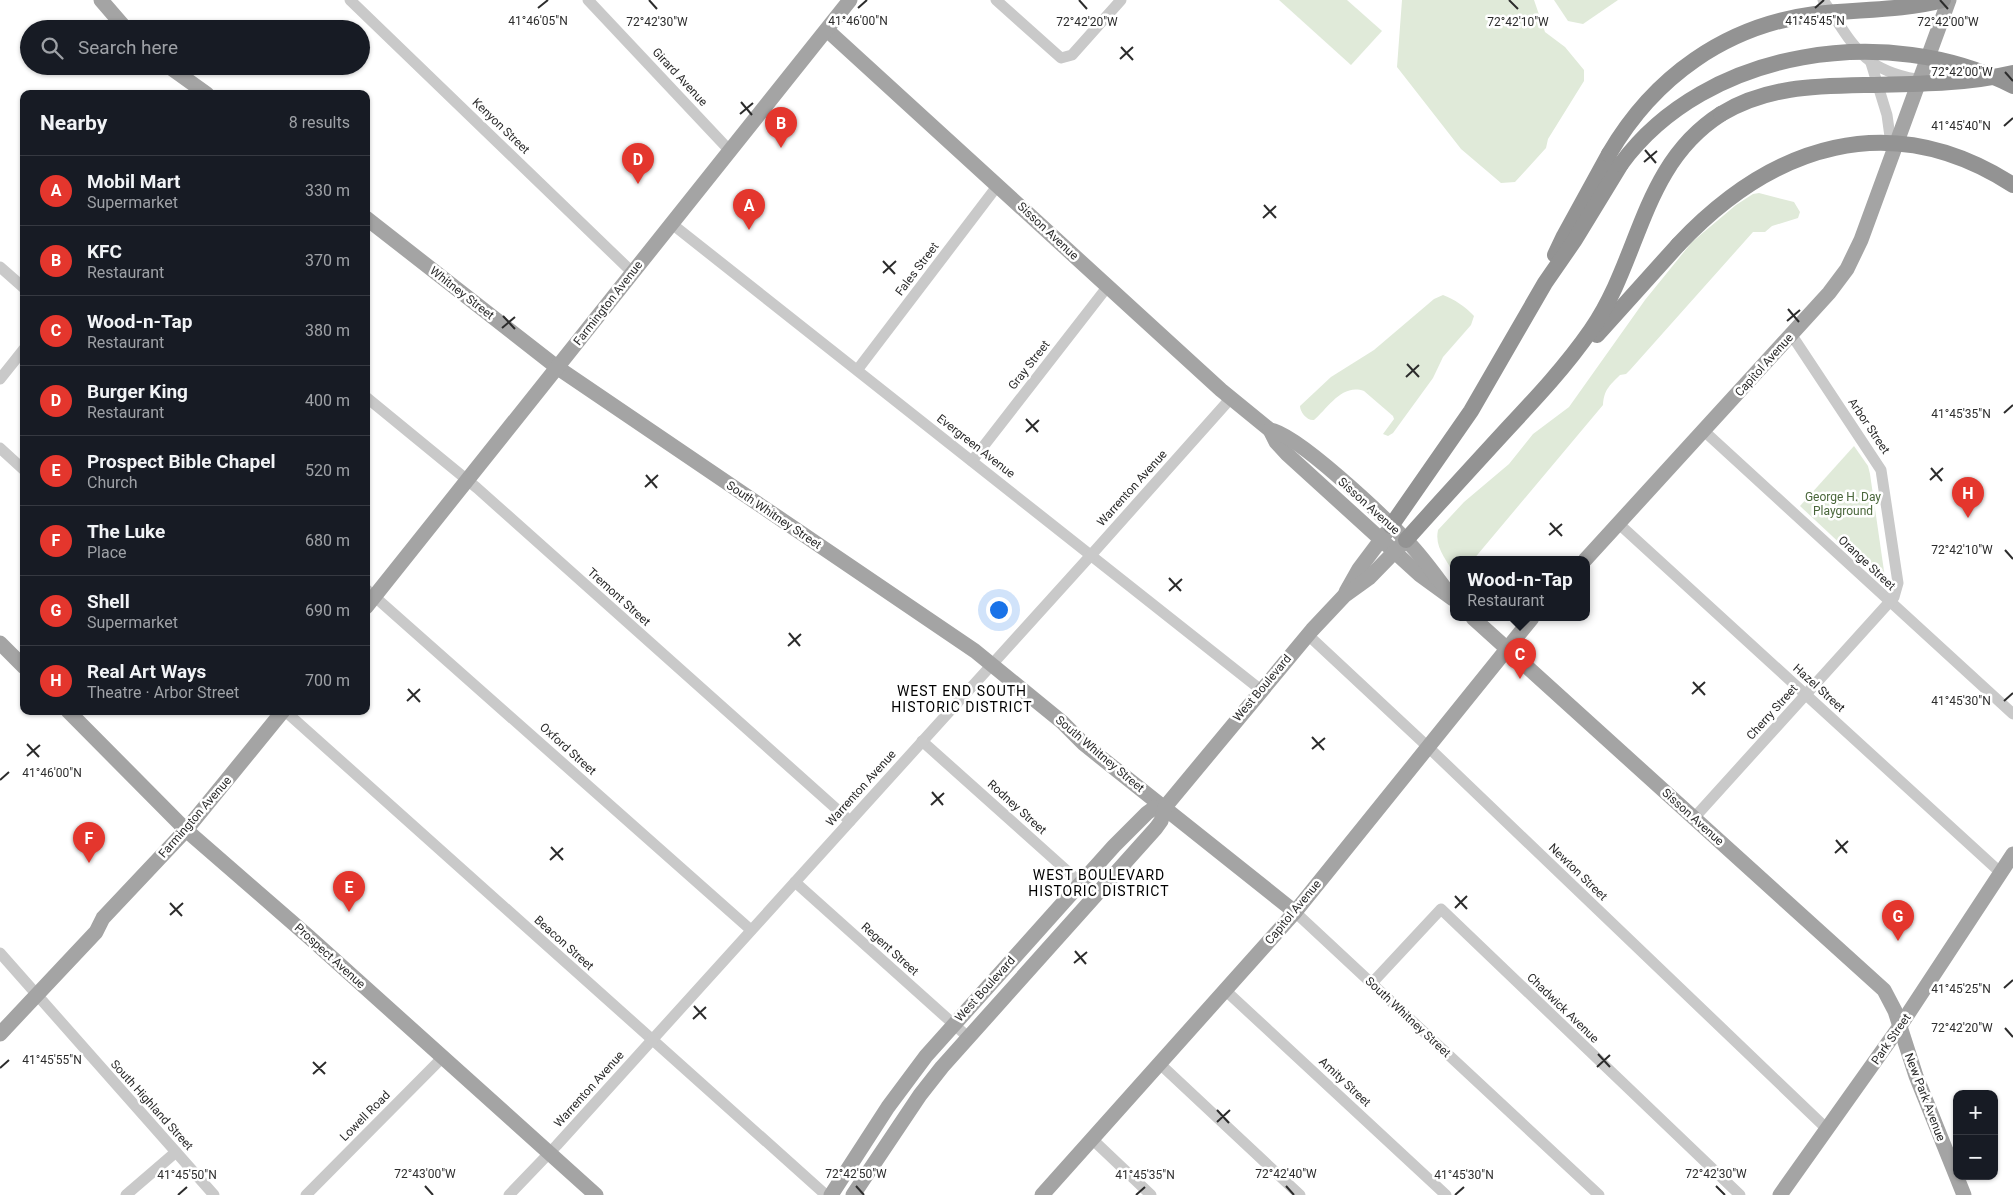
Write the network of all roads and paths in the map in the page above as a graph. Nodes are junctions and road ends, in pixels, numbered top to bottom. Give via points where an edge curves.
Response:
1 (102, 0) edge
2 (350, 0) edge
3 (588, 0) edge
4 (996, 0) edge
5 (1121, 0) edge
6 (1823, 0) edge
7 (1943, 0) edge
8 (1948, 0) edge
9 (848, 1) edge
10 (119, 20) edge
11 (827, 30) junction
12 (1871, 63) junction
13 (2013, 72) edge
14 (181, 75) edge
15 (1920, 80) junction
16 (2013, 86) edge
17 (202, 90) edge
18 (731, 152) junction
19 (1892, 157) junction
20 (1615, 159) junction
21 (998, 185) junction
22 (2013, 185) edge
23 (370, 221) edge
24 (672, 224) junction
25 (0, 268) edge
26 (632, 272) junction
27 (20, 285) edge
28 (1108, 286) junction
29 (1791, 334) junction
30 (20, 354) edge
31 (1566, 365) junction
32 (558, 368) junction
33 (858, 369) junction
34 (0, 379) edge
35 (1231, 398) junction
36 (370, 400) edge
37 (1270, 430) junction
38 (1704, 431) junction
39 (0, 448) edge
40 (1314, 457) junction
41 (972, 460) junction
42 (20, 466) edge
43 (1304, 469) junction
44 (468, 481) junction
45 (1619, 524) junction
46 (1391, 526) junction
47 (1381, 540) junction
48 (1406, 540) junction
49 (1394, 552) junction
50 (1092, 554) junction
51 (1589, 556) edge
52 (1450, 595) edge
53 (1344, 596) junction
54 (370, 597) edge
55 (1450, 597) edge
56 (370, 599) edge
57 (1890, 602) junction
58 (1477, 621) edge
59 (1529, 621) edge
60 (1308, 636) junction
61 (0, 643) edge
62 (1506, 647) junction
63 (20, 663) edge
64 (992, 664) junction
65 (1261, 690) junction
66 (1806, 695) junction
67 (2013, 714) edge
68 (72, 715) edge
69 (281, 715) edge
70 (288, 715) edge
71 (922, 741) junction
72 (1427, 746) junction
73 (1165, 807) junction
74 (1694, 818) junction
75 (850, 821) junction
76 (186, 830) junction
77 (2013, 854) edge
78 (2001, 873) junction
79 (795, 882) junction
80 (1081, 883) junction
81 (1094, 895) junction
82 (1295, 912) junction
83 (751, 930) junction
84 (0, 954) edge
85 (1372, 983) junction
86 (1225, 990) junction
87 (34, 991) junction
88 (0, 1020) edge
89 (953, 1024) junction
90 (1900, 1026) junction
91 (0, 1034) edge
92 (968, 1037) junction
93 (651, 1040) junction
94 (443, 1057) junction
95 (1160, 1064) junction
96 (888, 1107) junction
97 (904, 1118) junction
98 (1827, 1129) junction
99 (1092, 1139) junction
100 (176, 1152) junction
101 (550, 1153) junction
102 (126, 1195) edge
103 (214, 1195) edge
104 (306, 1195) edge
105 (509, 1195) edge
106 (596, 1195) edge
107 (826, 1195) edge
108 (830, 1195) edge
109 (853, 1195) edge
110 (1042, 1195) edge
111 (1152, 1195) edge
112 (1300, 1195) edge
113 (1446, 1195) edge
114 (1599, 1195) edge
115 (1740, 1195) edge
116 (1780, 1195) edge
117 (1964, 1195) edge

1 - 10 main road
2 - 26 street, Kenyon Street
3 - 18 street, Girard Avenue
4 - 5 street via 1061,58 1072,55
6 - 12 street
7 - 20 highway, bridge via 1902,8 1809,15 1732,38 1694,59 1660,87 1632,120
8 - 15 main road, Capitol Avenue
9 - 11 main road, Farmington Avenue
11 - 18 main road, Farmington Avenue
11 - 21 main road, Sisson Avenue
12 - 15 street via 1884,71
12 - 19 street via 1887,115
13 - 31 highway, bridge via 1954,82 1786,89 1756,97 1721,114 1694,134 1666,169 1610,297
14 - 17 main road
15 - 19 main road, Capitol Avenue
16 - 20 highway, bridge via 1963,65 1917,55 1848,53 1792,61 1726,80 1688,100
18 - 24 main road, Farmington Avenue
19 - 29 main road, Capitol Avenue via 1848,269
20 - 46 highway via 1574,241 1545,283 1471,410
21 - 28 main road, Sisson Avenue
21 - 33 street, Fales Street
22 - 31 highway, bridge via 1976,164 1931,148 1891,143 1839,147 1798,158 1757,178 1714,210
23 - 32 main road, Whitney Street
24 - 26 main road, Farmington Avenue
24 - 33 street, Evergreen Avenue
25 - 27 street
26 - 32 main road, Farmington Avenue
28 - 35 main road, Sisson Avenue
28 - 41 street, Gray Street
29 - 38 main road, Capitol Avenue
29 - 57 street, Arbor Street via 1882,470 1898,583
30 - 34 street
31 - 48 highway
32 - 44 main road, Farmington Avenue
32 - 64 main road, South Whitney Street
33 - 41 street, Evergreen Avenue
35 - 37 main road, Sisson Avenue
35 - 50 street, Warrenton Avenue
36 - 44 street, Tremont Street
37 - 40 main road, Sisson Avenue via 1283,434
37 - 43 main road, Sisson Avenue via 1276,442
38 - 45 main road, Capitol Avenue
38 - 57 street, Orange Street
39 - 42 street
40 - 43 main road
40 - 46 main road, Sisson Avenue
41 - 50 street, Evergreen Avenue
43 - 47 main road, Sisson Avenue
44 - 54 main road, Farmington Avenue
44 - 75 street, Tremont Street
45 - 51 main road, Capitol Avenue
45 - 66 street, Hazel Street
46 - 47 main road, West Boulevard
46 - 48 main road, Sisson Avenue
47 - 49 main road, Sisson Avenue
47 - 53 main road, West Boulevard via 1358,569
48 - 49 main road, West Boulevard
48 - 52 main road, Sisson Avenue
49 - 53 main road, West Boulevard via 1369,578
49 - 55 main road, Sisson Avenue
50 - 64 street, Warrenton Avenue
50 - 65 street, Evergreen Avenue
53 - 60 main road, West Boulevard
56 - 83 street, Oxford Street
57 - 66 street, Cherry Street
57 - 67 street, Orange Street
58 - 62 main road, Sisson Avenue
59 - 62 main road, Capitol Avenue
60 - 65 main road, West Boulevard
60 - 72 street, Newton Street
61 - 63 main road
62 - 72 main road, Capitol Avenue
62 - 74 main road, Sisson Avenue
64 - 71 street, Warrenton Avenue
64 - 73 main road, South Whitney Street via 1084,744
65 - 73 main road, West Boulevard
66 - 74 street, Cherry Street
66 - 78 street, Hazel Street
68 - 76 main road, Prospect Avenue
69 - 76 main road, Farmington Avenue
70 - 93 street, Beacon Street
71 - 75 street, Warrenton Avenue
71 - 80 street, Rodney Street
72 - 82 main road, Capitol Avenue
72 - 98 street, Newton Street
73 - 80 main road, West Boulevard via 1154,808 1147,813
73 - 81 main road, West Boulevard via 1156,828
73 - 82 main road, South Whitney Street
74 - 90 main road, Sisson Avenue via 1878,984 1889,998
75 - 79 street, Warrenton Avenue
76 - 87 main road, Farmington Avenue via 103,918 96,932
76 - 94 main road, Prospect Avenue
77 - 78 main road, Park Street
78 - 90 main road, Park Street
79 - 83 street, Warrenton Avenue
79 - 89 street, Regent Street
80 - 81 street, Rodney Street
80 - 89 main road, West Boulevard
81 - 92 main road, West Boulevard
82 - 85 street, South Whitney Street
82 - 86 main road, Capitol Avenue
83 - 93 street, Warrenton Avenue
84 - 87 street, South Highland Street
85 - 114 street, South Whitney Street
85 - 115 street, Chadwick Avenue via 1440,910
86 - 95 main road, Capitol Avenue
86 - 113 street, Amity Street
87 - 88 main road, Farmington Avenue
87 - 91 main road, Farmington Avenue
87 - 100 street, South Highland Street
89 - 92 street, Regent Street
89 - 96 main road, West Boulevard
90 - 98 main road, Park Street
90 - 117 main road, New Park Avenue via 1916,1076
92 - 97 main road, West Boulevard via 930,1080
93 - 101 street, Warrenton Avenue
93 - 107 street, Beacon Street
94 - 101 main road, Prospect Avenue
94 - 104 street, Lowell Road
95 - 99 main road, Capitol Avenue
95 - 112 street
96 - 97 main road
96 - 108 main road, West Boulevard
97 - 109 main road, West Boulevard
98 - 116 main road, Park Street
99 - 110 main road, Capitol Avenue
99 - 111 street
100 - 102 street
100 - 103 street, South Highland Street
101 - 105 street, Warrenton Avenue
101 - 106 main road, Prospect Avenue

